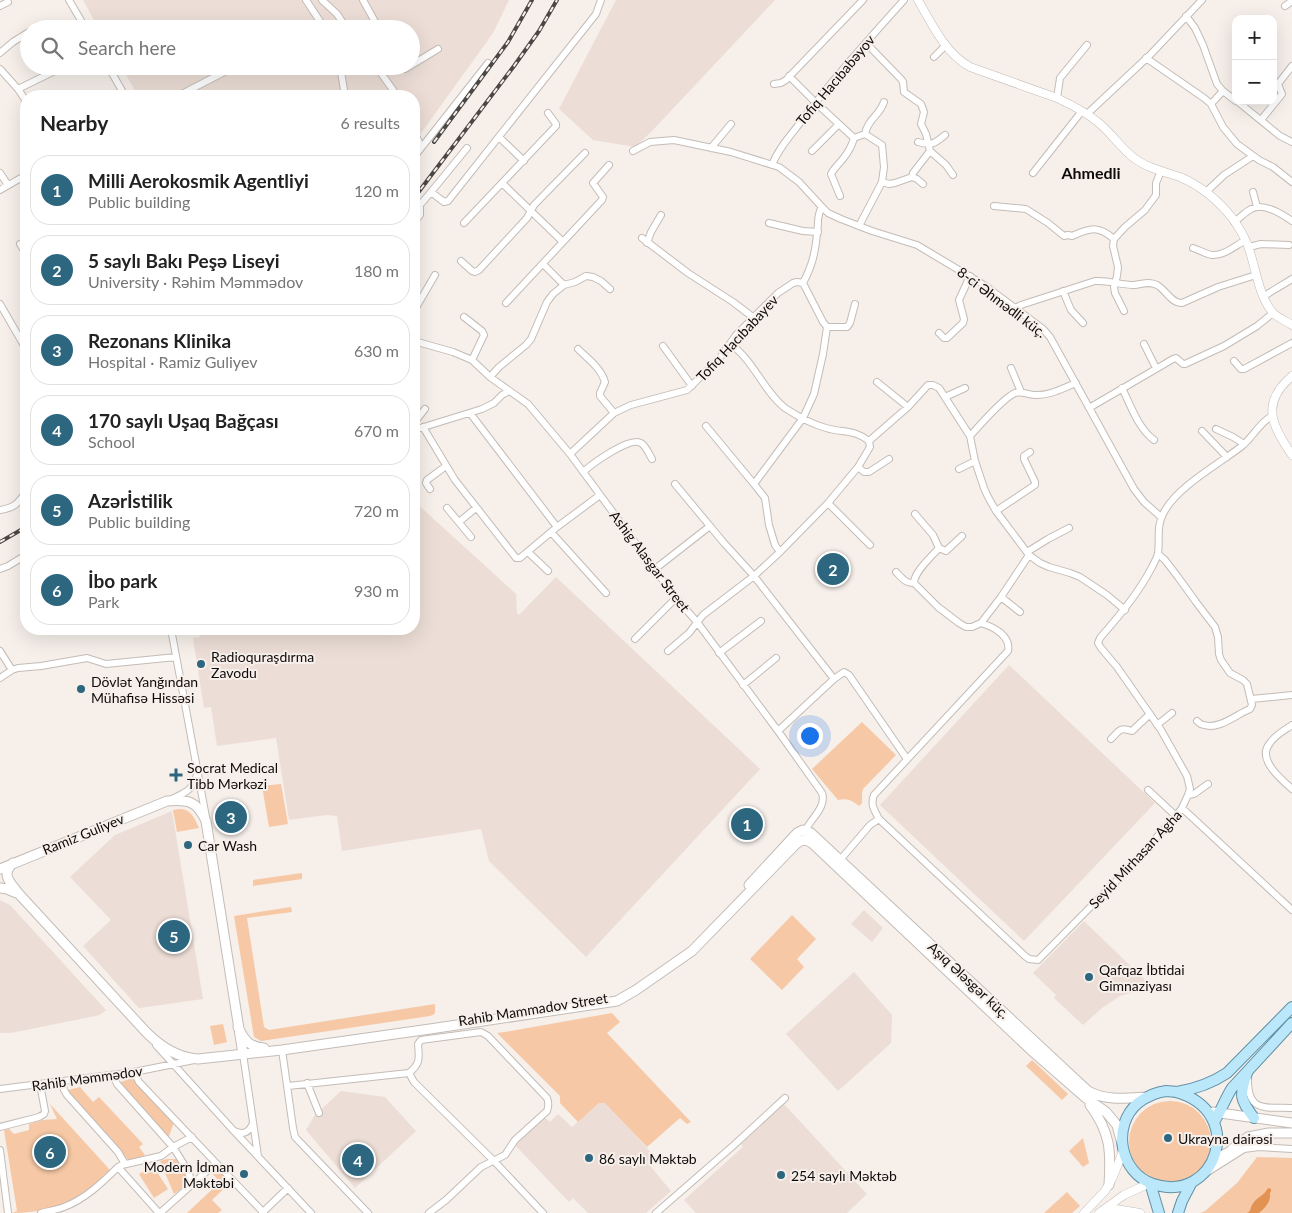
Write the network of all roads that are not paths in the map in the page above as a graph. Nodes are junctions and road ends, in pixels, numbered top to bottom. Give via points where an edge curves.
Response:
1 (69, 0) edge
2 (306, 0) edge
3 (322, 0) edge
4 (363, 0) edge
5 (601, 0) edge
6 (862, 0) edge
7 (904, 0) edge
8 (918, 0) edge
9 (1202, 0) edge
10 (1292, 1) edge
11 (8, 2) dead end
12 (0, 6) edge
13 (1285, 6) dead end
14 (1186, 16) junction
15 (81, 20) edge
16 (319, 20) edge
17 (340, 20) edge
18 (374, 20) edge
19 (20, 38) edge
20 (866, 43) junction
21 (946, 45) junction
22 (1087, 45) dead end
23 (438, 49) dead end
24 (0, 53) edge
25 (934, 57) dead end
26 (1146, 58) junction
27 (420, 60) edge
28 (488, 63) dead end
29 (1292, 66) edge
30 (0, 70) edge
31 (47, 75) edge
32 (113, 75) edge
33 (218, 75) edge
34 (342, 75) edge
35 (382, 75) edge
36 (789, 76) junction
37 (1277, 80) edge
38 (1277, 83) edge
39 (774, 84) dead end
40 (18, 89) junction
41 (122, 90) edge
42 (190, 90) edge
43 (344, 90) edge
44 (393, 90) edge
45 (1223, 91) junction
46 (20, 92) edge
47 (1057, 98) junction
48 (1232, 98) edge
49 (1277, 100) edge
50 (815, 102) junction
51 (884, 102) dead end
52 (1210, 104) junction
53 (1241, 105) edge
54 (1273, 105) edge
55 (548, 113) dead end
56 (1084, 113) junction
57 (1261, 120) junction
58 (731, 124) dead end
59 (839, 124) junction
60 (866, 134) junction
61 (945, 135) dead end
62 (498, 136) junction
63 (854, 138) junction
64 (918, 142) dead end
65 (1292, 142) edge
66 (421, 146) edge
67 (467, 148) dead end
68 (711, 148) junction
69 (930, 148) junction
70 (632, 151) dead end
71 (812, 151) dead end
72 (585, 153) dead end
73 (1253, 156) junction
74 (524, 161) junction
75 (609, 165) dead end
76 (772, 165) junction
77 (1160, 171) junction
78 (0, 173) edge
79 (1033, 173) dead end
80 (953, 175) dead end
81 (20, 178) edge
82 (912, 178) junction
83 (882, 182) junction
84 (1292, 182) edge
85 (502, 183) junction
86 (923, 184) dead end
87 (8, 185) junction
88 (0, 190) edge
89 (431, 192) junction
90 (1206, 192) junction
91 (1254, 192) dead end
92 (840, 196) dead end
93 (420, 205) edge
94 (994, 206) dead end
95 (1257, 207) junction
96 (822, 208) junction
97 (531, 211) junction
98 (661, 215) dead end
99 (1292, 221) edge
100 (1234, 222) junction
101 (464, 223) dead end
102 (769, 224) dead end
103 (858, 226) junction
104 (818, 232) junction
105 (1114, 239) junction
106 (563, 242) junction
107 (1247, 243) junction
108 (1289, 245) dead end
109 (1193, 248) dead end
110 (461, 261) dead end
111 (542, 264) junction
112 (435, 275) dead end
113 (1256, 275) junction
114 (970, 276) junction
115 (1292, 279) edge
116 (1115, 282) junction
117 (803, 283) junction
118 (564, 285) junction
119 (610, 289) dead end
120 (1063, 291) junction
121 (1264, 296) junction
122 (420, 301) edge
123 (506, 303) dead end
124 (0, 304) edge
125 (855, 304) dead end
126 (1015, 308) junction
127 (1124, 311) dead end
128 (1273, 313) junction
129 (464, 317) dead end
130 (754, 318) junction
131 (1083, 323) dead end
132 (1292, 325) edge
133 (827, 327) junction
134 (939, 333) dead end
135 (20, 339) edge
136 (420, 343) edge
137 (1292, 343) edge
138 (730, 344) junction
139 (1144, 344) dead end
140 (663, 346) dead end
141 (578, 349) dead end
142 (472, 360) junction
143 (1234, 361) dead end
144 (1011, 368) dead end
145 (1156, 368) junction
146 (1292, 376) edge
147 (490, 377) junction
148 (877, 382) dead end
149 (1076, 383) junction
150 (692, 386) junction
151 (965, 388) dead end
152 (1122, 388) junction
153 (509, 391) junction
154 (1021, 392) junction
155 (945, 397) junction
156 (908, 407) junction
157 (1089, 408) junction
158 (425, 409) dead end
159 (470, 412) junction
160 (614, 413) junction
161 (420, 415) edge
162 (1272, 416) junction
163 (803, 418) junction
164 (706, 426) dead end
165 (423, 427) junction
166 (420, 428) edge
167 (1216, 429) dead end
168 (1202, 431) dead end
169 (970, 436) junction
170 (1154, 440) dead end
171 (869, 442) junction
172 (1244, 444) junction
173 (1030, 452) dead end
174 (570, 454) junction
175 (1292, 455) edge
176 (1227, 457) junction
177 (652, 459) dead end
178 (888, 459) dead end
179 (976, 461) junction
180 (446, 466) junction
181 (858, 467) junction
182 (959, 469) dead end
183 (583, 472) junction
184 (675, 484) dead end
185 (754, 484) junction
186 (430, 489) dead end
187 (600, 495) junction
188 (20, 499) edge
189 (828, 503) junction
190 (447, 508) dead end
191 (476, 508) junction
192 (0, 510) edge
193 (996, 511) junction
194 (915, 514) dead end
195 (1161, 517) junction
196 (459, 522) junction
197 (710, 526) junction
198 (557, 527) junction
199 (1069, 528) dead end
200 (551, 532) junction
201 (962, 536) dead end
202 (471, 537) dead end
203 (870, 544) dead end
204 (939, 548) junction
205 (528, 552) junction
206 (780, 552) junction
207 (1028, 554) junction
208 (1158, 554) junction
209 (20, 559) edge
210 (655, 569) junction
211 (0, 570) edge
212 (548, 570) dead end
213 (896, 572) dead end
214 (754, 576) junction
215 (914, 583) junction
216 (606, 592) dead end
217 (1001, 596) junction
218 (676, 598) junction
219 (1125, 610) junction
220 (1020, 612) dead end
221 (761, 621) dead end
222 (697, 622) junction
223 (981, 623) junction
224 (172, 635) edge
225 (635, 639) dead end
226 (0, 651) edge
227 (668, 651) dead end
228 (719, 653) junction
229 (176, 657) junction
230 (776, 658) dead end
231 (12, 670) junction
232 (0, 678) edge
233 (834, 679) junction
234 (744, 685) junction
235 (1292, 694) edge
236 (1250, 699) junction
237 (1172, 713) dead end
238 (1150, 714) junction
239 (1197, 721) dead end
240 (1157, 725) junction
241 (1292, 725) edge
242 (778, 731) junction
243 (1111, 739) dead end
244 (907, 759) junction
245 (198, 774) junction
246 (1208, 784) dead end
247 (1292, 789) edge
248 (1148, 790) dead end
249 (1188, 795) junction
250 (167, 801) junction
251 (1182, 808) junction
252 (1176, 816) junction
253 (879, 819) junction
254 (206, 821) junction
255 (804, 830) junction
256 (806, 840) junction
257 (838, 862) junction
258 (13, 863) junction
259 (0, 869) edge
260 (0, 875) edge
261 (0, 888) edge
262 (19, 894) junction
263 (1292, 910) edge
264 (696, 945) junction
265 (616, 998) junction
266 (1292, 1007) edge
267 (1292, 1023) edge
268 (238, 1027) junction
269 (146, 1032) junction
270 (432, 1034) junction
271 (282, 1050) junction
272 (243, 1054) junction
273 (198, 1059) junction
274 (173, 1065) junction
275 (1248, 1069) junction
276 (134, 1072) junction
277 (409, 1073) junction
278 (113, 1074) junction
279 (62, 1081) junction
280 (308, 1083) junction
281 (40, 1084) junction
282 (288, 1086) junction
283 (0, 1089) edge
284 (1176, 1092) junction
285 (1147, 1097) junction
286 (785, 1098) dead end
287 (1086, 1098) junction
288 (1292, 1108) edge
289 (319, 1113) dead end
290 (1217, 1117) junction
291 (1254, 1118) junction
292 (254, 1122) junction
293 (1292, 1123) edge
294 (0, 1127) edge
295 (233, 1130) junction
296 (1292, 1133) edge
297 (192, 1137) junction
298 (1122, 1147) junction
299 (173, 1148) junction
300 (1292, 1149) edge
301 (0, 1150) edge
302 (258, 1156) junction
303 (1213, 1160) junction
304 (494, 1161) junction
305 (216, 1163) junction
306 (126, 1164) junction
307 (118, 1167) junction
308 (1196, 1179) junction
309 (193, 1183) junction
310 (1150, 1183) junction
311 (1109, 1185) junction
312 (288, 1188) junction
313 (8, 1213) edge
314 (41, 1213) edge
315 (160, 1213) edge
316 (263, 1213) edge
317 (311, 1213) edge
318 (368, 1213) edge
319 (429, 1213) edge
320 (543, 1213) edge
321 (656, 1213) edge
322 (1084, 1213) edge
323 (1101, 1213) edge
324 (1140, 1213) edge
325 (1159, 1213) edge
326 (1178, 1213) edge

1 - 15 street
2 - 16 street
3 - 17 street
4 - 18 street
5 - 62 street via 596,14
6 - 36 street
7 - 20 street, Tofiq Hacıbabəyov
8 - 21 street
9 - 14 street
10 - 13 street
11 - 12 street
14 - 26 street
14 - 45 street via 1195,28 1217,84
19 - 24 street
20 - 50 street, Tofiq Hacıbabəyov
20 - 69 street via 903,82 904,92 921,104 924,112 921,124
21 - 25 street
21 - 47 street via 970,67
22 - 47 street via 1060,78
23 - 27 street
26 - 52 street
26 - 56 street
28 - 66 street
29 - 37 street
30 - 40 street
31 - 40 street
32 - 41 street
33 - 42 street
34 - 43 street
35 - 44 street
36 - 39 street
36 - 50 street
38 - 49 street via 1282,94
40 - 46 street
45 - 48 street
45 - 52 street
47 - 56 street
50 - 59 street
50 - 76 street, Tofiq Hacıbabəyov
51 - 60 street via 868,125
52 - 73 street via 1237,144
53 - 57 street
54 - 57 street
55 - 74 street via 556,126
56 - 77 street via 1100,124 1134,158
56 - 79 street
57 - 65 street
58 - 68 street
59 - 63 street
59 - 71 street
60 - 63 street
60 - 83 street via 882,145
61 - 69 street
62 - 74 street
62 - 89 street via 448,201 444,202
63 - 92 street via 831,174
64 - 69 street
67 - 89 street
68 - 70 street, 8-ci Əhmədli küç. via 661,140
68 - 76 street, 8-ci Əhmədli küç.
69 - 80 street
69 - 82 street
72 - 97 street
73 - 84 street
73 - 90 street via 1224,175
74 - 85 street
75 - 106 street via 593,183 602,200
76 - 96 street, 8-ci Əhmədli küç. via 799,182
77 - 90 street
77 - 105 street via 1156,195
78 - 87 street
81 - 87 street
82 - 83 street via 889,184
82 - 86 street
83 - 103 street
85 - 97 street
85 - 101 street
87 - 88 street
89 - 93 street
90 - 100 street
91 - 95 street
94 - 105 street via 1026,209 1064,236 1098,228
95 - 99 street via 1277,211
95 - 100 street
96 - 103 street, 8-ci Əhmədli küç.
96 - 104 street via 818,214
97 - 106 street
97 - 110 street via 479,270 472,271
98 - 130 street via 645,241
100 - 107 street
102 - 104 street
103 - 114 street, 8-ci Əhmədli küç. via 917,245
104 - 117 street via 811,267
105 - 116 street via 1118,267
106 - 111 street
107 - 108 street
107 - 109 street via 1217,255
107 - 113 street
111 - 118 street
111 - 123 street
112 - 122 street
113 - 116 street via 1179,304 1156,284
113 - 121 street
114 - 126 street, 8-ci Əhmədli küç.
114 - 134 street via 959,300 963,323 947,338
115 - 121 street
116 - 120 street via 1095,281
116 - 127 street via 1115,293
117 - 130 street, Tofiq Hacıbabayev via 793,283 784,288
117 - 133 street
118 - 119 street via 586,276 601,281
118 - 147 street via 546,302 526,346
120 - 126 street
120 - 131 street via 1070,310
121 - 128 street
124 - 135 street
125 - 133 street via 847,327
126 - 149 street, 8-ci Əhmədli küç. via 1050,337
128 - 132 street
128 - 145 street via 1224,346 1185,364 1176,358
129 - 142 street via 484,335
130 - 138 street, Tofiq Hacıbabayev
133 - 163 street via 814,394
136 - 142 street, Ashig Alasgar Street
137 - 143 street via 1244,369
138 - 150 street, Tofiq Hacıbabayev
138 - 163 street via 742,354 778,402
139 - 145 street
140 - 150 street
141 - 160 street via 602,374 605,382 600,396
142 - 147 street, Ashig Alasgar Street
144 - 154 street
145 - 152 street
146 - 162 street via 1280,388 1271,410
147 - 153 street, Ashig Alasgar Street
148 - 156 street
149 - 154 street via 1042,395
149 - 157 street, 8-ci Əhmədli küç.
150 - 160 street, Tofiq Hacıbabayev
151 - 155 street
152 - 157 street
152 - 170 street via 1141,427
153 - 159 street via 494,403
153 - 174 street, Ashig Alasgar Street via 528,404
154 - 169 street via 1006,399
155 - 156 street via 939,388 928,386
155 - 169 street
156 - 171 street
157 - 195 street, 8-ci Əhmədli küç. via 1134,489
158 - 161 street
159 - 165 street
159 - 198 street
160 - 174 street, Tofiq Hacıbabayev
162 - 172 street, Seyid Mirhasan Agha
162 - 175 street
163 - 171 street via 829,429 856,433
163 - 185 street
164 - 185 street
165 - 166 street
165 - 180 street
167 - 172 street
168 - 176 street
169 - 179 street
171 - 181 street via 870,447
172 - 176 street, Seyid Mirhasan Agha
173 - 193 street via 1024,459 1035,485
174 - 183 street, Ashig Alasgar Street
176 - 195 street, Seyid Mirhasan Agha via 1172,500
177 - 183 street via 643,444 634,442 607,454
178 - 181 street via 869,472
179 - 182 street
179 - 193 street via 984,488
180 - 186 street via 427,480
180 - 191 street
181 - 189 street
183 - 187 street, Ashig Alasgar Street
184 - 197 street
185 - 206 street via 765,498 769,525
187 - 198 street
187 - 210 street, Ashig Alasgar Street
188 - 192 street via 8,509
189 - 203 street
189 - 206 street
190 - 196 street
191 - 196 street
191 - 205 street via 516,558
193 - 207 street
194 - 204 street via 933,535
195 - 208 street, Seyid Mirhasan Agha
196 - 202 street
197 - 210 street
197 - 214 street
198 - 200 street
199 - 207 street
200 - 205 street
200 - 216 street
201 - 204 street via 946,551
204 - 215 street via 914,578
205 - 212 street
206 - 214 street
207 - 217 street
207 - 219 street via 1049,567 1080,577
208 - 219 street, Seyid Mirhasan Agha
208 - 236 street via 1215,627 1221,660 1230,672 1247,684
209 - 211 street
210 - 218 street, Ashig Alasgar Street
213 - 215 street via 906,582
214 - 222 street
214 - 233 street
215 - 223 street via 959,623 966,627
217 - 220 street
217 - 223 street
218 - 222 street, Ashig Alasgar Street
218 - 225 street
219 - 238 street, Seyid Mirhasan Agha via 1098,643
221 - 228 street
222 - 227 street
222 - 228 street, Ashig Alasgar Street
223 - 244 street via 997,630 1006,639 1008,652
224 - 229 street
226 - 231 street
228 - 234 street, Ashig Alasgar Street
229 - 231 street via 106,664 87,658
229 - 245 street
230 - 234 street
231 - 232 street
233 - 242 street
233 - 244 street via 844,672 849,675
234 - 242 street, Ashig Alasgar Street
235 - 236 street
236 - 239 street via 1250,710 1221,724 1204,726
237 - 240 street
238 - 240 street, Seyid Mirhasan Agha
238 - 243 street via 1132,731 1121,729
240 - 249 street, Seyid Mirhasan Agha via 1187,776
241 - 247 street via 1269,743 1266,756 1271,768
242 - 255 street, Ashig Alasgar Street via 823,797 821,806
244 - 253 street via 874,795 872,804
245 - 250 street via 190,789
245 - 254 street
246 - 249 street
248 - 252 street
249 - 251 street, Seyid Mirhasan Agha
250 - 254 main road via 189,802 199,808
250 - 258 main road, Ramiz Guliyev
251 - 252 street, Seyid Mirhasan Agha
251 - 263 street
252 - 253 street, Seyid Mirhasan Agha via 1038,960 1025,956
253 - 257 street
254 - 268 main road
255 - 256 street
255 - 257 main road, Aşıq Ələsgər küç. via 813,834
255 - 264 main road, Rahib Mammadov Street via 794,836
256 - 257 main road, Aşıq Ələsgər küç.
256 - 264 main road, Rahib Mammadov Street via 796,844
257 - 285 main road, Aşıq Ələsgər küç. via 1088,1091 1104,1097
257 - 287 main road, Aşıq Ələsgər küç. via 1026,1045
258 - 259 main road, Ramiz Guliyev
258 - 262 main road via 6,876
260 - 262 main road
261 - 262 main road
262 - 269 main road
264 - 265 main road, Rahib Mammadov Street
265 - 268 main road, Rahib Mammadov Street via 266,1048 254,1047
265 - 270 main road, Rahib Mammadov Street
266 - 284 main road via 1227,1073 1208,1084
267 - 275 main road
268 - 272 main road
269 - 273 main road via 176,1054
269 - 274 street
270 - 271 main road, Rahib Mammadov Street
270 - 277 street via 418,1042 420,1060
270 - 304 street via 485,1034 549,1104 547,1110 514,1140 505,1155
271 - 272 main road, Rahib Mammadov Street
271 - 282 street
272 - 273 main road, Rahib Mammadov Street
272 - 292 street
273 - 274 street, Rahib Məmmədov
274 - 276 street, Rahib Məmmədov
274 - 295 street
275 - 288 street via 1248,1095 1252,1102 1263,1107
275 - 290 main road via 1225,1098
275 - 291 main road via 1241,1095
276 - 278 street, Rahib Məmmədov
276 - 297 street via 139,1082
277 - 280 street
277 - 304 street via 414,1082
278 - 279 street, Rahib Məmmədov
278 - 299 street via 117,1084
279 - 281 street, Rahib Məmmədov
279 - 306 street via 67,1096
280 - 282 street
280 - 289 street
281 - 283 street, Rahib Məmmədov
281 - 294 street via 44,1114
282 - 318 street via 295,1137
284 - 285 main road via 1166,1091
284 - 290 main road via 1199,1102
285 - 298 main road via 1128,1117 1122,1132
286 - 321 street
287 - 298 main road, Aşıq Ələsgər küç. via 1106,1112 1117,1125
287 - 311 main road via 1105,1129 1110,1150
290 - 291 main road
290 - 303 main road via 1218,1143
291 - 293 main road
292 - 295 street via 246,1133
292 - 302 street
295 - 302 street
296 - 303 main road via 1248,1137 1230,1152
297 - 299 street
297 - 305 street
298 - 310 main road via 1136,1173
298 - 311 street
299 - 306 street via 161,1156
299 - 309 street
300 - 308 street via 1244,1149
301 - 313 street
302 - 312 street
303 - 308 main road
304 - 319 street via 481,1167
304 - 320 street
305 - 309 street
305 - 316 street
306 - 307 street
307 - 314 street via 87,1195
307 - 315 street
308 - 310 main road via 1171,1187
308 - 326 main road
309 - 315 street
310 - 323 street via 1119,1198
310 - 325 main road
311 - 322 street
312 - 316 street
312 - 317 street
323 - 324 street via 1116,1209

